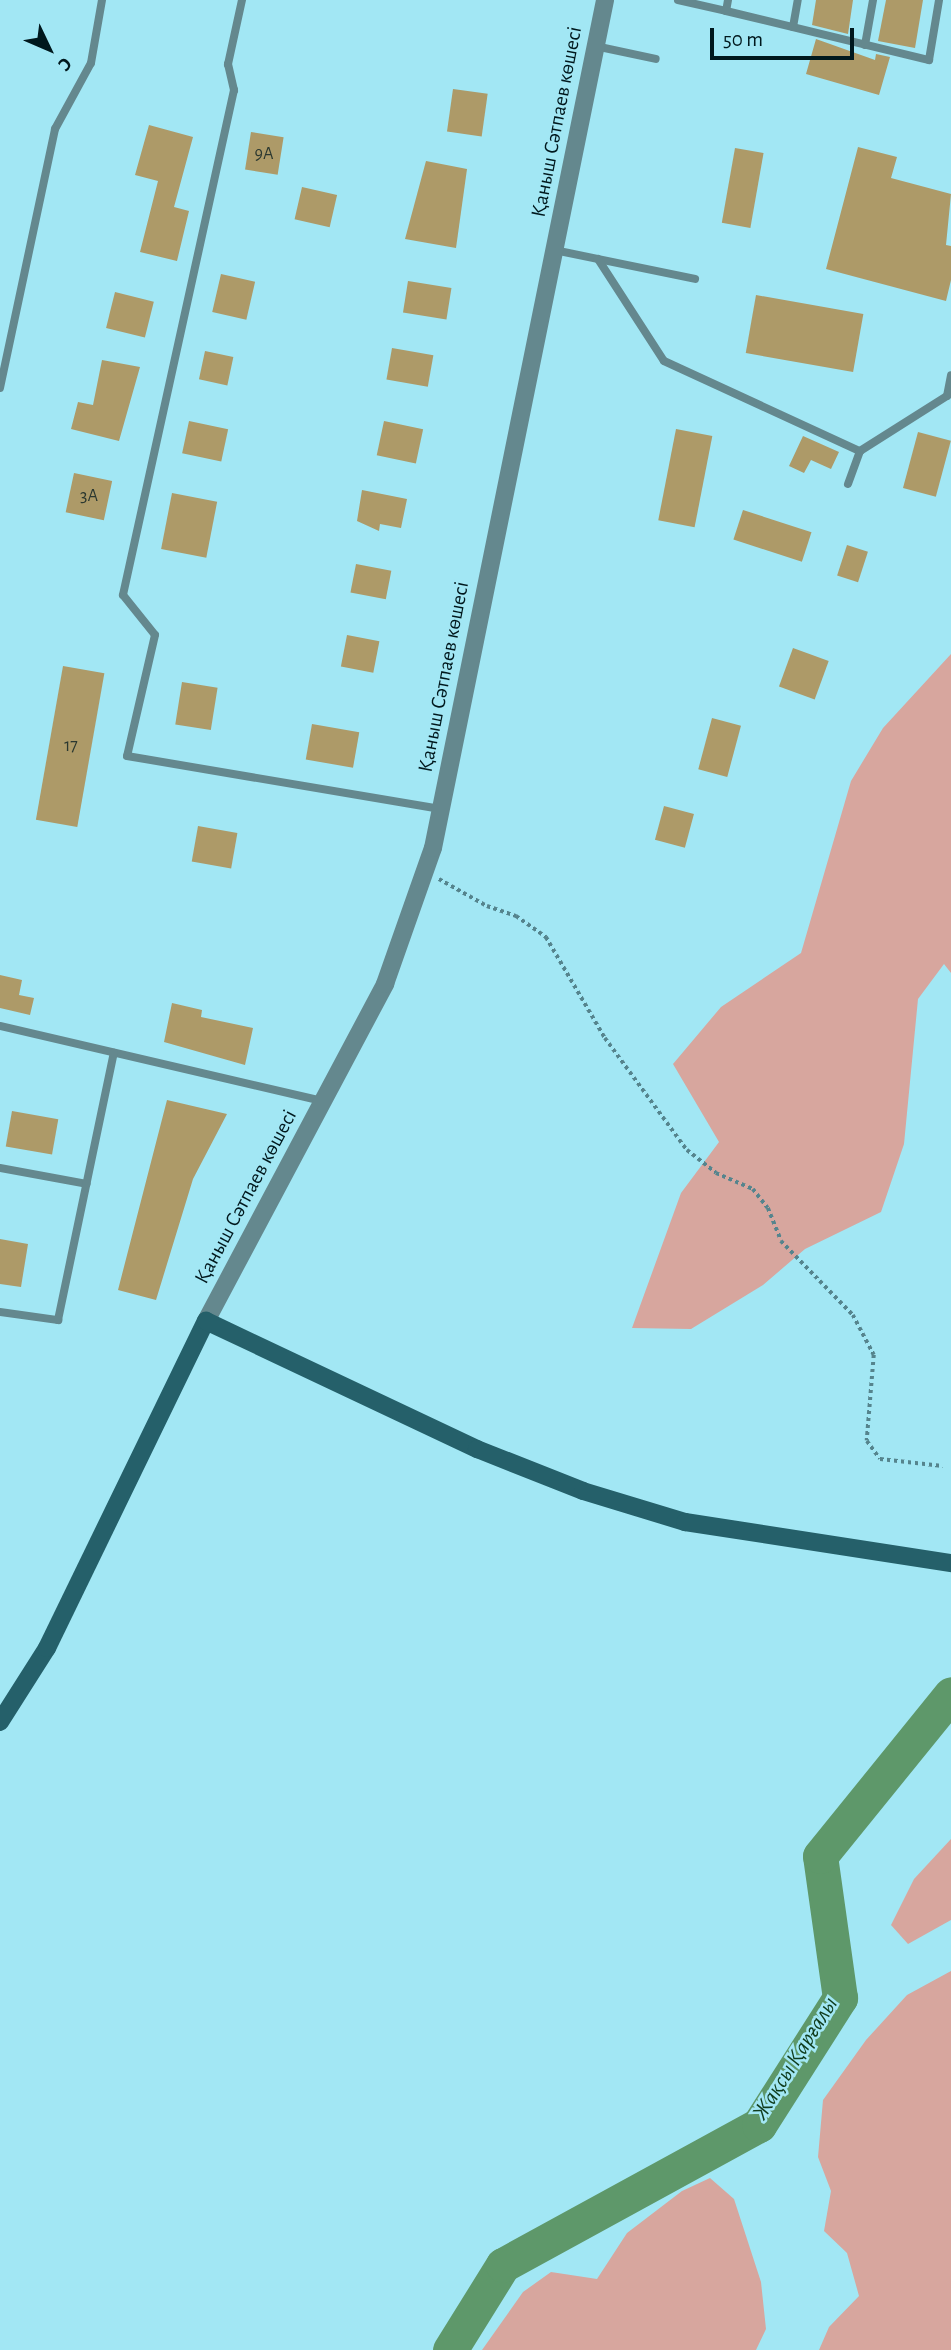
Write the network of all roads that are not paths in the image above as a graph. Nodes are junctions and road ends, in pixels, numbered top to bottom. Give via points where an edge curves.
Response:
1 (102, 0) edge
2 (243, 0) edge
3 (605, 0) edge
4 (678, 0) edge
5 (728, 0) edge
6 (798, 0) edge
7 (873, 0) edge
8 (939, 0) edge
9 (726, 11) junction
10 (793, 27) junction
11 (865, 45) junction
12 (595, 46) junction
13 (656, 60) dead end
14 (554, 250) junction
15 (598, 259) junction
16 (695, 279) dead end
17 (951, 375) edge
18 (0, 388) edge
19 (860, 451) junction
20 (848, 484) dead end
21 (441, 809) junction
22 (0, 1027) edge
23 (114, 1053) junction
24 (323, 1101) junction
25 (0, 1168) edge
26 (87, 1184) junction
27 (0, 1312) edge
28 (206, 1321) junction
29 (951, 1563) edge
30 (0, 1722) edge

1 - 18 lane via 91,63 55,129
2 - 21 lane via 228,64 234,90 123,595 155,635 127,756
3 - 12 street, Қаныш Сәтпаев көшесі
4 - 9 lane
5 - 9 lane
6 - 10 lane
7 - 11 lane
8 - 11 lane via 929,60
9 - 10 lane
10 - 11 lane
12 - 13 lane
12 - 14 street, Қаныш Сәтпаев көшесі
14 - 15 lane
14 - 21 street, Қаныш Сәтпаев көшесі
15 - 16 lane
15 - 19 lane via 664,361
17 - 19 lane via 947,396
19 - 20 lane
21 - 24 street, Қаныш Сәтпаев көшесі via 425,871 385,984
22 - 23 lane
23 - 24 lane
23 - 26 lane
24 - 28 street, Қаныш Сәтпаев көшесі
25 - 26 lane
26 - 27 lane via 58,1320
28 - 29 main road via 477,1449 583,1492 685,1522
28 - 30 main road via 47,1648

